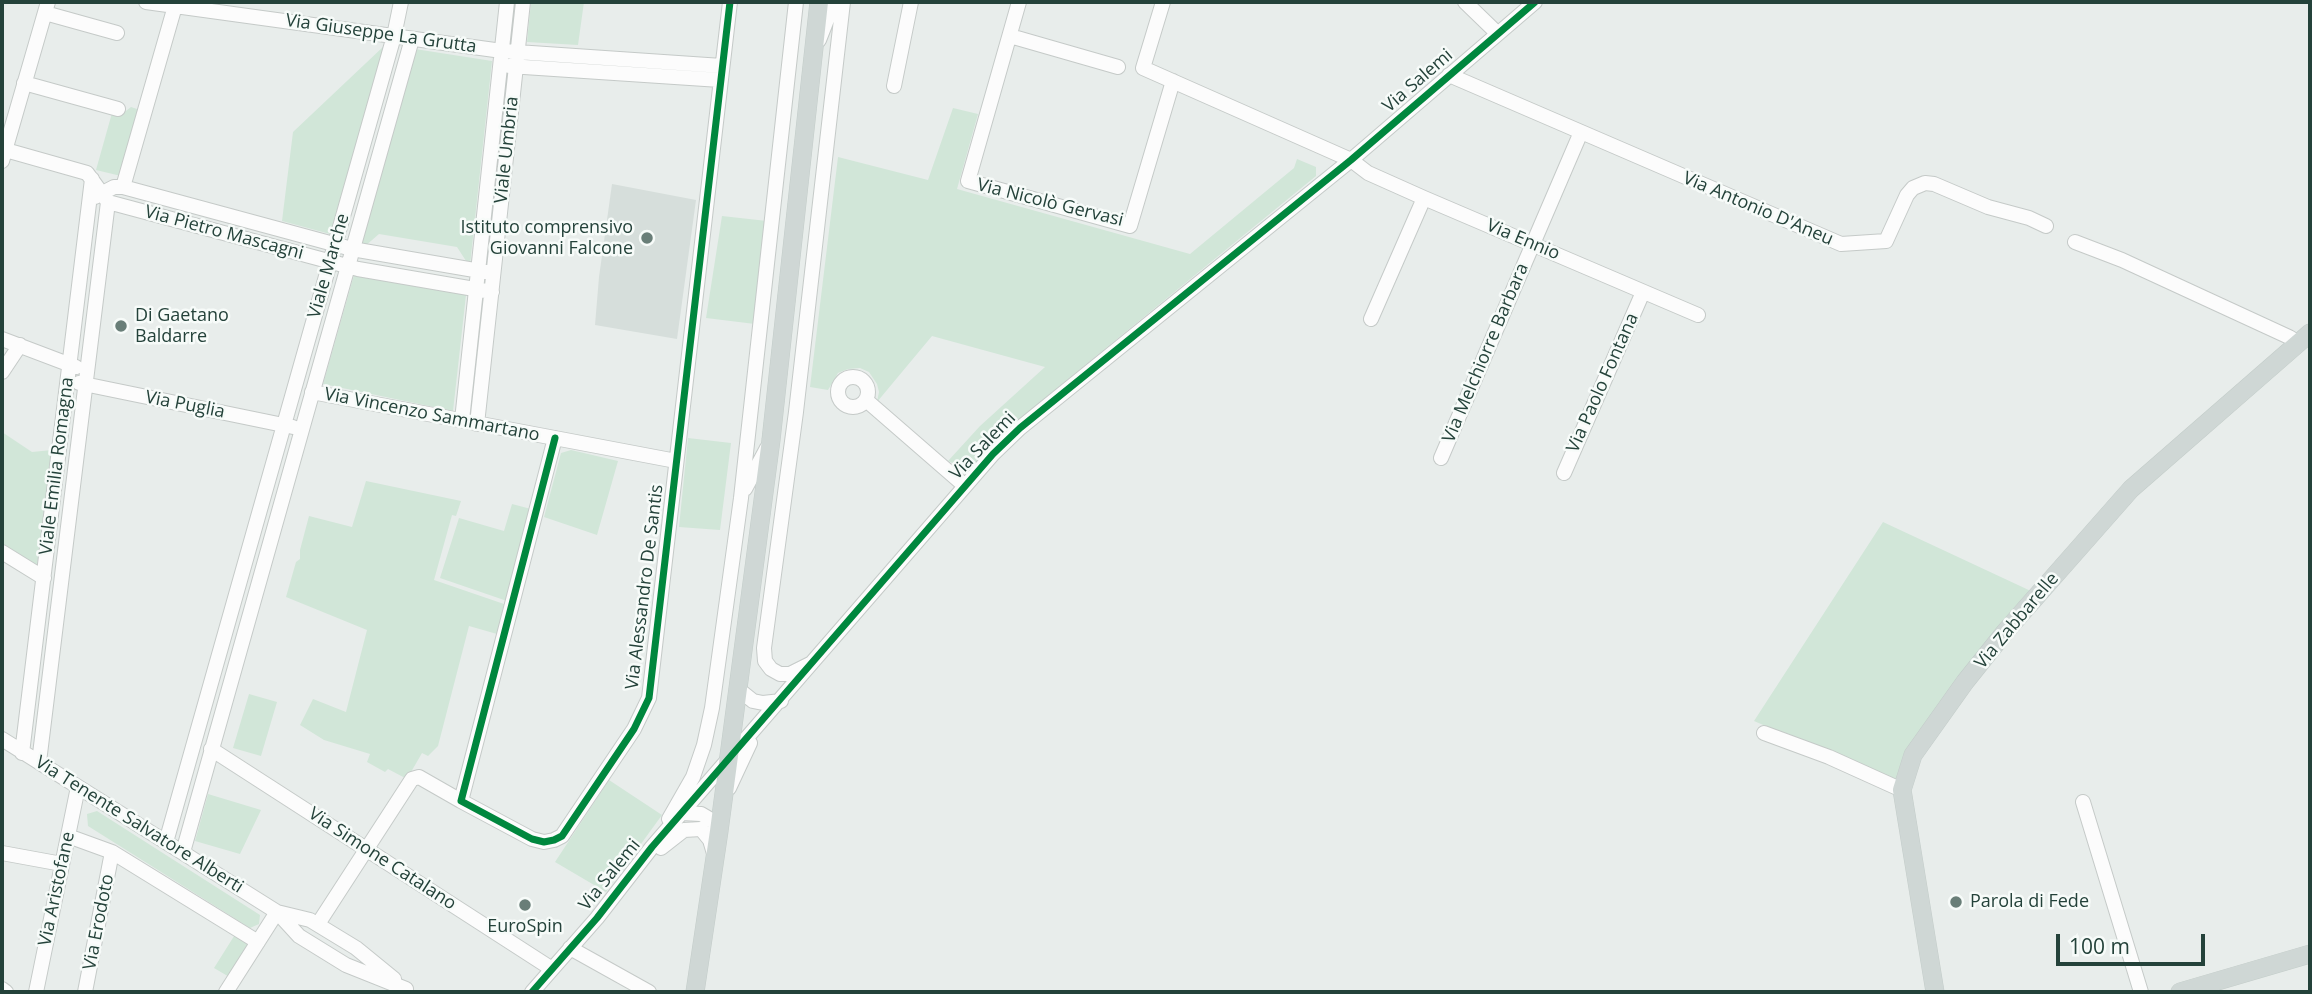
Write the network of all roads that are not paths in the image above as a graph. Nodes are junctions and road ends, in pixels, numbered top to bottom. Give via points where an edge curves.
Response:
1 (146, 2) edge
2 (507, 2) edge
3 (523, 2) edge
4 (730, 2) edge
5 (796, 2) edge
6 (818, 2) edge
7 (834, 2) edge
8 (843, 2) edge
9 (911, 2) edge
10 (1020, 2) edge
11 (1163, 2) edge
12 (1465, 2) edge
13 (1535, 2) edge
14 (401, 3) edge
15 (166, 4) edge
16 (46, 8) edge
17 (117, 33) dead end
18 (1497, 33) junction
19 (1010, 36) junction
20 (402, 38) junction
21 (813, 55) junction
22 (501, 58) junction
23 (517, 59) junction
24 (1118, 67) dead end
25 (721, 73) junction
26 (1449, 75) junction
27 (1173, 81) junction
28 (24, 83) junction
29 (894, 86) dead end
30 (118, 109) dead end
31 (1581, 132) junction
32 (3, 153) edge
33 (1350, 160) junction
34 (92, 179) junction
35 (123, 187) junction
36 (104, 197) junction
37 (1424, 198) junction
38 (89, 203) junction
39 (2046, 226) dead end
40 (2075, 242) dead end
41 (335, 244) junction
42 (1533, 245) junction
43 (352, 249) junction
44 (330, 260) junction
45 (348, 266) junction
46 (478, 271) junction
47 (494, 273) junction
48 (476, 289) junction
49 (492, 292) junction
50 (1643, 292) junction
51 (1698, 316) dead end
52 (1371, 319) dead end
53 (2, 338) edge
54 (2304, 338) edge
55 (20, 345) junction
56 (70, 365) junction
57 (2, 372) edge
58 (86, 378) junction
59 (68, 381) junction
60 (312, 392) junction
61 (866, 400) dead end
62 (462, 420) junction
63 (477, 424) junction
64 (284, 425) junction
65 (302, 430) junction
66 (555, 438) junction
67 (771, 440) junction
68 (1441, 458) dead end
69 (676, 461) junction
70 (1564, 473) dead end
71 (965, 486) junction
72 (264, 495) junction
73 (741, 498) junction
74 (282, 500) junction
75 (260, 510) junction
76 (277, 515) junction
77 (2, 552) edge
78 (44, 578) junction
79 (220, 652) junction
80 (237, 657) junction
81 (814, 662) junction
82 (738, 689) junction
83 (781, 701) junction
84 (762, 722) junction
85 (1764, 733) dead end
86 (2, 739) edge
87 (211, 749) junction
88 (22, 753) junction
89 (728, 760) junction
90 (39, 762) junction
91 (78, 787) junction
92 (1902, 790) junction
93 (461, 801) junction
94 (2083, 802) dead end
95 (682, 813) junction
96 (720, 824) junction
97 (68, 836) junction
98 (166, 842) junction
99 (652, 848) junction
100 (367, 849) junction
101 (112, 852) junction
102 (183, 852) junction
103 (2, 853) edge
104 (715, 858) junction
105 (62, 864) junction
106 (636, 869) junction
107 (277, 912) junction
108 (318, 924) junction
109 (258, 942) junction
110 (570, 948) junction
111 (2310, 954) edge
112 (552, 969) junction
113 (2, 989) edge
114 (409, 990) edge
115 (6, 992) edge
116 (36, 992) edge
117 (85, 992) edge
118 (226, 992) edge
119 (532, 992) edge
120 (649, 992) edge
121 (695, 992) edge
122 (1935, 992) edge
123 (2141, 992) edge
124 (2180, 992) edge

1 - 15 street, Via Giuseppe La Grutta
2 - 22 street, Viale Umbria
3 - 23 street, Viale Umbria
4 - 25 street, Via Alessandro De Santis
5 - 73 street
6 - 21 main road
7 - 21 street
8 - 81 street via 764,648 765,661 780,674
9 - 29 street
10 - 19 street, Via Nicolò Gervasi
11 - 27 street, Via Ennio via 1143,68
12 - 18 street
13 - 18 street, Via Salemi
14 - 20 street
15 - 20 street, Via Giuseppe La Grutta
15 - 35 street
16 - 17 street
16 - 28 street
18 - 26 street, Via Salemi
19 - 24 street
19 - 27 street, Via Nicolò Gervasi via 968,181 1129,226
20 - 22 street, Via Giuseppe La Grutta
20 - 41 street, Viale Marche
20 - 43 street, Viale Marche via 405,65
21 - 67 main road
22 - 23 street, Via Giuseppe La Grutta
22 - 46 street, Viale Umbria
23 - 25 street, Via Giuseppe La Grutta
23 - 47 street, Viale Umbria
25 - 69 street, Via Alessandro De Santis
26 - 31 street, Via Antonio D'Aneu
26 - 33 street, Via Salemi
27 - 33 street, Via Ennio
28 - 30 street
28 - 32 street
31 - 39 street, Via Antonio D'Aneu via 1841,244 1886,241 1907,195 1926,183
31 - 42 street, Via Melchiorre Barbara
32 - 34 street via 87,173
33 - 37 street, Via Ennio
33 - 71 street, Via Salemi via 1020,428
34 - 36 street
34 - 38 street, Viale Emilia Romagna
35 - 36 street, Via Pietro Mascagni via 114,187
35 - 41 street, Via Pietro Mascagni
36 - 38 street
36 - 44 street, Via Pietro Mascagni
36 - 58 street, Viale Emilia Romagna
37 - 42 street, Via Ennio
37 - 52 street
38 - 56 street, Viale Emilia Romagna
40 - 54 street via 2289,337
41 - 43 street, Via Pietro Mascagni
41 - 44 street, Viale Marche
42 - 50 street, Via Ennio
42 - 68 street, Via Melchiorre Barbara
43 - 45 street, Viale Marche
43 - 46 street, Via Pietro Mascagni
44 - 45 street, Via Pietro Mascagni
44 - 64 street, Viale Marche
45 - 48 street, Via Pietro Mascagni
45 - 60 street, Viale Marche
46 - 47 street, Via Pietro Mascagni
46 - 48 street, Viale Umbria
47 - 49 street, Viale Umbria
48 - 49 street, Via Pietro Mascagni
48 - 62 street, Viale Umbria
49 - 63 street, Viale Umbria
50 - 51 street, Via Ennio
50 - 70 street, Via Paolo Fontana
53 - 55 street
54 - 92 main road, Via Zabbarelle via 2122,499 1965,682 1913,755
55 - 56 street
55 - 57 street
56 - 58 street
56 - 59 street, Viale Emilia Romagna
58 - 59 street
58 - 64 street, Via Puglia
58 - 90 street, Viale Emilia Romagna
59 - 78 street, Viale Emilia Romagna
60 - 62 street, Via Vincenzo Sammartano
60 - 65 street, Viale Marche
61 - 71 street
62 - 63 street, Via Vincenzo Sammartano
63 - 66 street, Via Vincenzo Sammartano
64 - 65 street, Via Puglia
64 - 72 street, Viale Marche
65 - 74 street, Viale Marche
66 - 69 street, Via Vincenzo Sammartano
66 - 93 street
67 - 73 street
67 - 82 main road
69 - 93 street, Via Alessandro De Santis via 649,698 634,729 562,836 554,841 532,839
71 - 81 street, Via Salemi
72 - 74 street
72 - 75 street, Viale Marche
73 - 99 street via 704,745 693,777
74 - 76 street, Viale Marche
75 - 76 street
75 - 79 street, Viale Marche
76 - 80 street, Viale Marche
77 - 78 street
78 - 88 street, Viale Emilia Romagna
79 - 80 street
79 - 98 street, Viale Marche
80 - 87 street, Viale Marche
81 - 83 street, Via Salemi
82 - 83 street via 753,701
82 - 89 main road
83 - 84 street, Via Salemi
84 - 89 street, Via Salemi
84 - 96 street via 740,762
85 - 92 street
86 - 88 street, Via Tenente Salvatore Alberti
87 - 100 street, Via Simone Catalano
87 - 102 street, Viale Marche
88 - 90 street, Via Tenente Salvatore Alberti
89 - 95 street, Via Salemi
89 - 96 main road
90 - 91 street, Via Tenente Salvatore Alberti
91 - 97 street, Via Aristofane
91 - 98 street, Via Tenente Salvatore Alberti
92 - 122 main road, Via Zabbarelle
93 - 100 street via 419,778 412,779
94 - 123 street
95 - 96 street via 701,814
95 - 99 street, Via Salemi
96 - 104 main road
97 - 101 street, Via Tenente Salvatore Alberti
97 - 105 street, Via Aristofane
98 - 102 street, Via Tenente Salvatore Alberti
99 - 106 street, Via Salemi
100 - 108 street
100 - 112 street, Via Simone Catalano
101 - 109 street, Via Tenente Salvatore Alberti
101 - 117 street, Via Erodoto
102 - 107 street, Via Tenente Salvatore Alberti
103 - 105 street
104 - 106 street via 707,835 691,828
104 - 121 main road
105 - 116 street, Via Aristofane
106 - 110 street, Via Salemi
107 - 108 street, Via Tenente Salvatore Alberti
107 - 109 street
107 - 114 street, Via Tenente Salvatore Alberti via 299,936 346,965
108 - 114 street, Via Tenente Salvatore Alberti
109 - 118 street
110 - 112 street, Via Salemi
110 - 120 street
111 - 124 main road
112 - 119 street, Via Salemi
113 - 115 street

